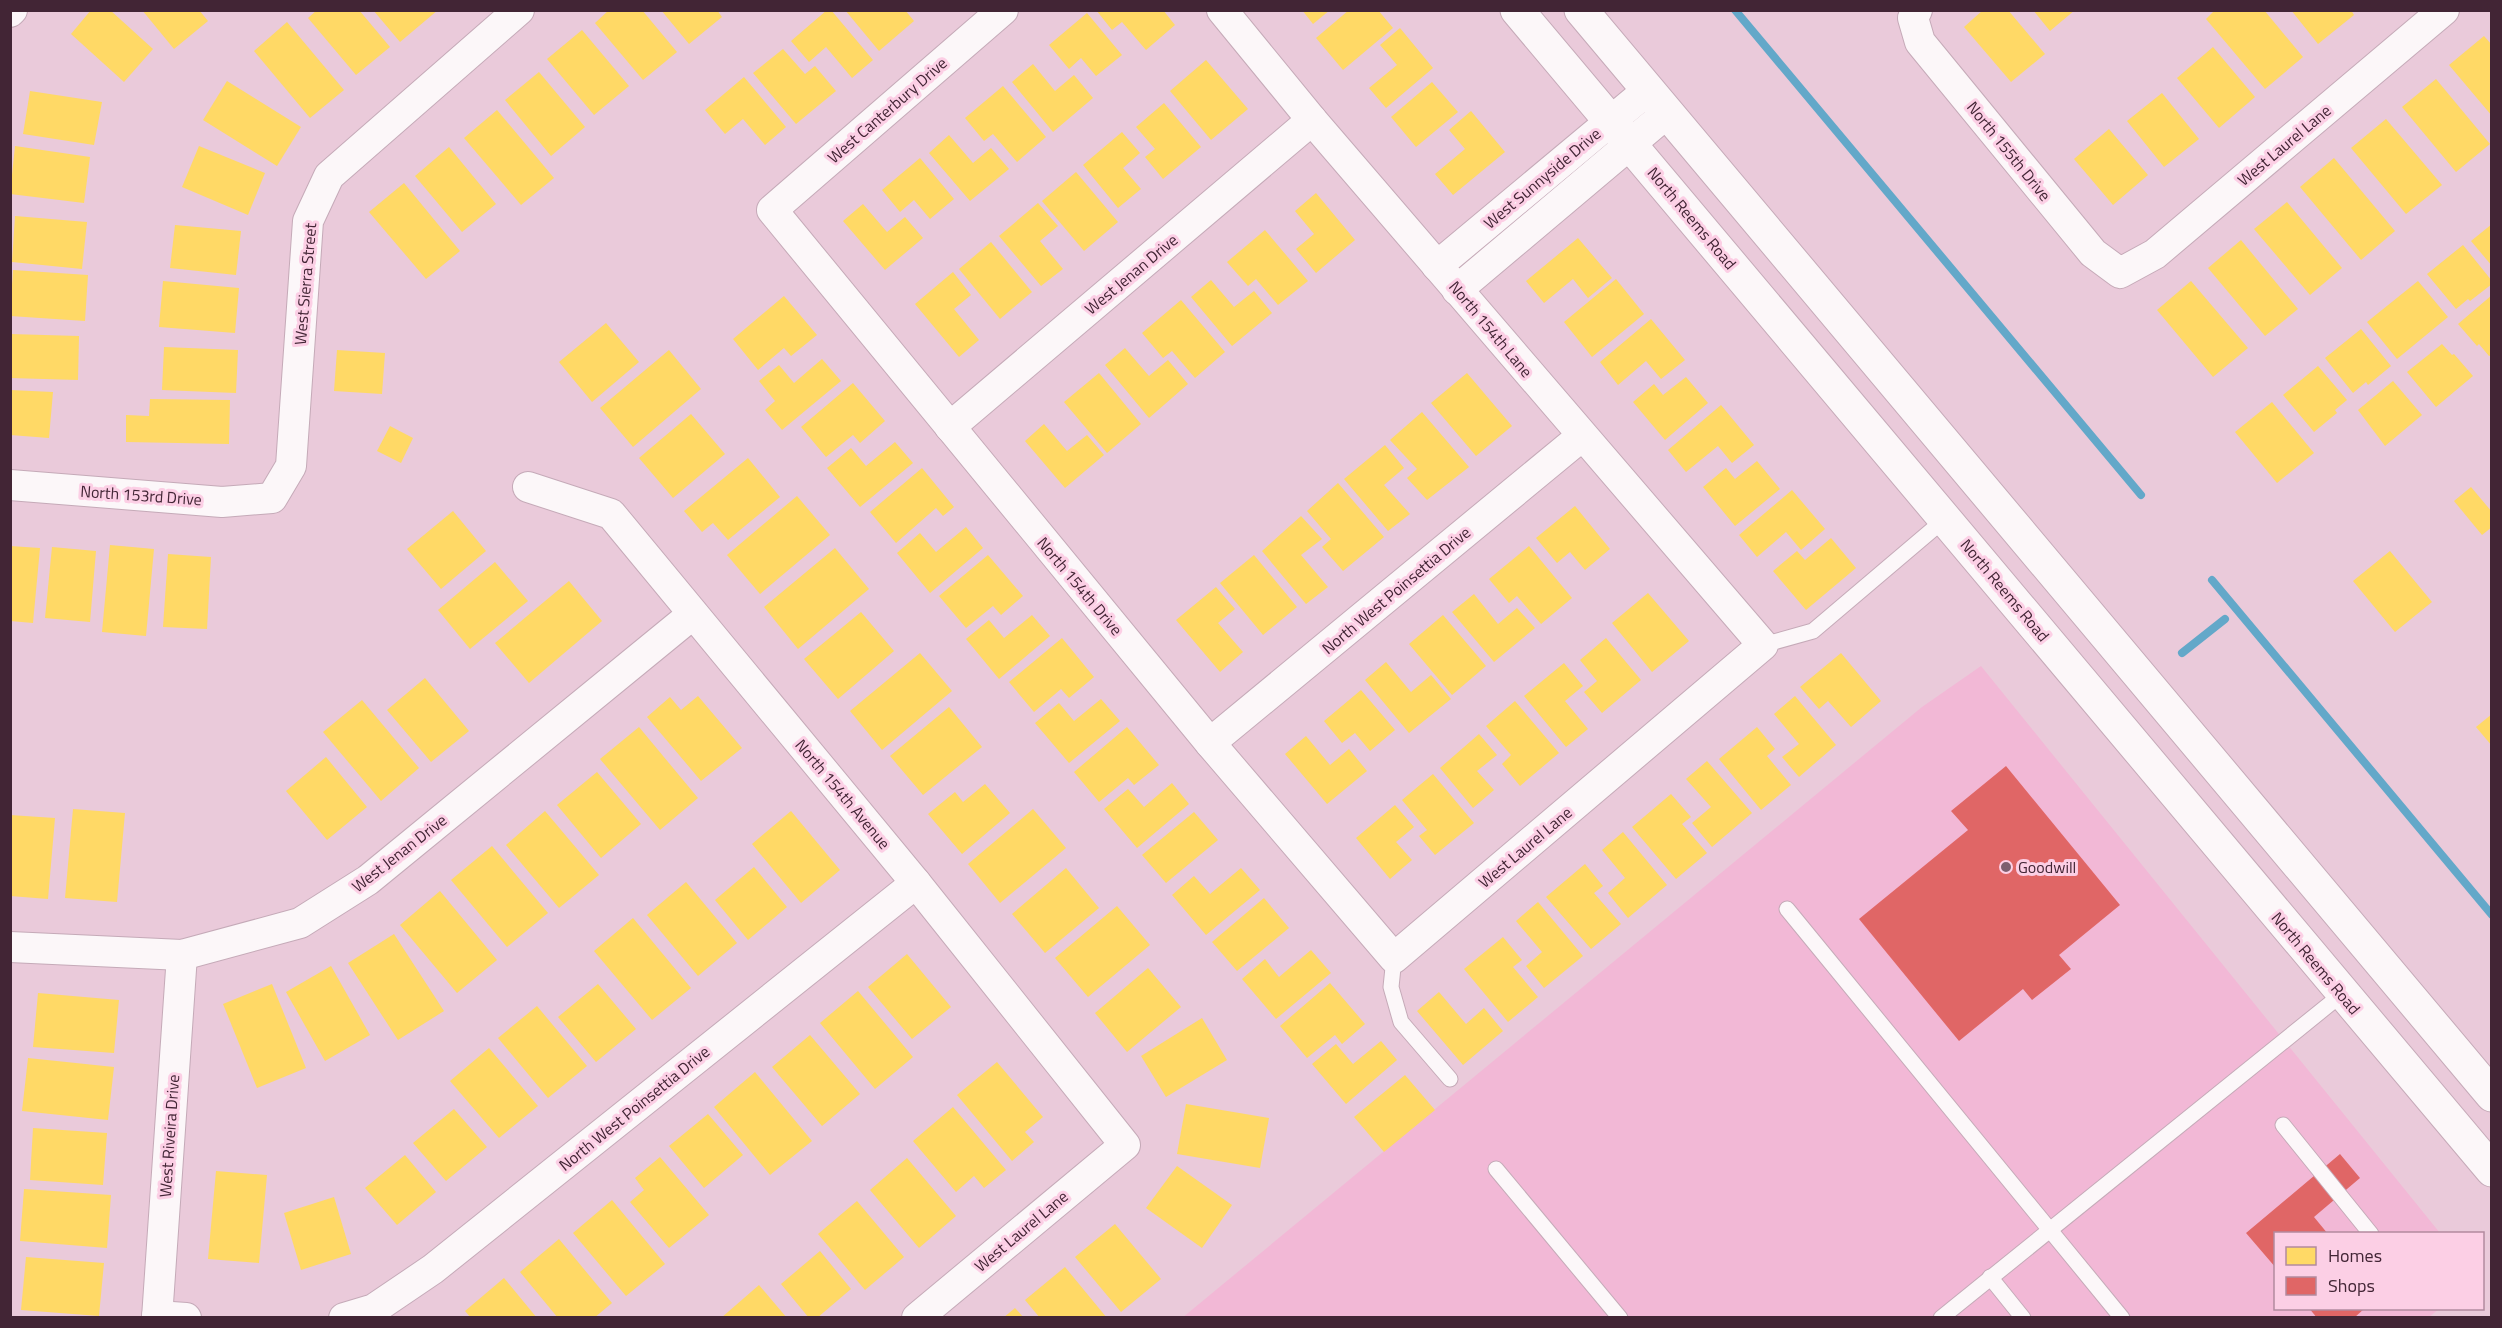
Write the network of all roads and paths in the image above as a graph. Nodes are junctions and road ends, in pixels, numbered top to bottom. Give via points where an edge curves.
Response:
1 (519, 10) edge
2 (1003, 10) edge
3 (1222, 10) edge
4 (1517, 10) edge
5 (1581, 10) edge
6 (2444, 10) edge
7 (1915, 14) edge
8 (1658, 101) junction
9 (1312, 120) junction
10 (1620, 133) junction
11 (772, 210) joint
12 (1437, 266) junction
13 (2120, 273) joint
14 (1458, 290) junction
15 (950, 427) junction
16 (1582, 436) junction
17 (10, 485) edge
18 (528, 487) dead end
19 (272, 498) joint
20 (1945, 519) junction
21 (693, 614) junction
22 (2105, 634) junction
23 (1763, 645) junction
24 (2068, 664) junction
25 (1210, 743) junction
26 (916, 882) junction
27 (1787, 909) dead end
28 (10, 947) edge
29 (182, 955) junction
30 (1394, 958) junction
31 (2342, 994) junction
32 (1450, 1079) dead end
33 (2492, 1095) edge
34 (2283, 1125) dead end
35 (1125, 1145) joint
36 (1496, 1168) dead end
37 (2492, 1170) edge
38 (2050, 1230) junction
39 (2370, 1232) edge
40 (1990, 1278) junction
41 (157, 1317) edge
42 (186, 1317) edge
43 (344, 1317) edge
44 (917, 1317) edge
45 (1620, 1317) edge
46 (1941, 1317) edge
47 (2024, 1317) edge
48 (2122, 1317) edge

1 - 19 street, West Sierra Street via 329,176 308,221 291,466
2 - 11 street, West Canterbury Drive
3 - 9 street, North 154th Lane
4 - 10 main road, North Reems Road
5 - 8 main road
6 - 13 street, West Laurel Lane via 2155,254
7 - 13 street, North 155th Drive via 1920,42 2093,254
8 - 10 street, West Sunnyside Drive
8 - 22 main road
9 - 12 street, North 154th Lane
9 - 15 street, West Jenan Drive
10 - 12 street, West Sunnyside Drive
10 - 14 street, West Sunnyside Drive
10 - 20 main road, North Reems Road
11 - 15 street, North 154th Drive
12 - 14 street, North 154th Lane
14 - 16 street, North 154th Lane
15 - 25 street, North 154th Drive
16 - 23 street, North 154th Lane
16 - 25 street, North West Poinsettia Drive
17 - 19 street, North 153rd Drive via 222,502
18 - 21 street, North 154th Avenue via 611,514
20 - 23 lane via 1813,631
20 - 24 main road, North Reems Road
21 - 26 street, North 154th Avenue
21 - 29 street, West Jenan Drive via 369,880 300,923
22 - 24 main road
22 - 33 main road
23 - 30 street, West Laurel Lane
24 - 31 main road, North Reems Road
25 - 30 street, North 154th Drive
26 - 35 street, North 154th Avenue
26 - 43 street, North West Poinsettia Drive via 433,1269 374,1309
27 - 38 lane
28 - 29 street, West Jenan Drive
29 - 41 street, West Riveira Drive
30 - 32 lane via 1390,987 1401,1022
31 - 37 main road, North Reems Road
31 - 38 lane
34 - 39 lane
35 - 44 street, West Laurel Lane
36 - 45 lane
38 - 40 lane
38 - 48 lane
40 - 46 lane
40 - 47 lane
41 - 42 street

